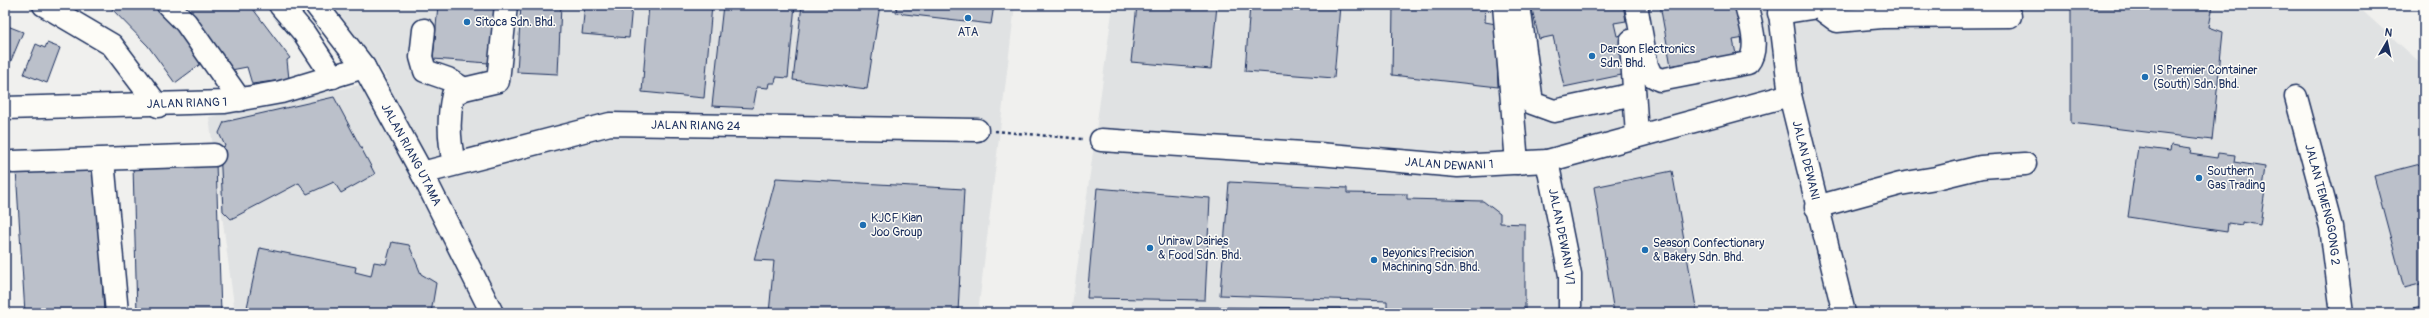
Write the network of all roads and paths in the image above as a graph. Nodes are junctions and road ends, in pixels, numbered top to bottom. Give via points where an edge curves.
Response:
1 (44, 5) edge
2 (168, 5) edge
3 (280, 5) edge
4 (316, 5) edge
5 (506, 5) edge
6 (1504, 5) edge
7 (1519, 5) edge
8 (1626, 5) edge
9 (1636, 5) edge
10 (1746, 5) edge
11 (1779, 9) edge
12 (73, 11) edge
13 (2010, 16) dead end
14 (424, 30) dead end
15 (364, 68) junction
16 (333, 77) junction
17 (464, 89) junction
18 (1634, 94) junction
19 (1790, 95) junction
20 (2296, 97) dead end
21 (240, 100) junction
22 (158, 106) junction
23 (5, 108) edge
24 (977, 130) joint
25 (1637, 136) junction
26 (1100, 140) joint
27 (214, 155) dead end
28 (103, 160) junction
29 (1547, 161) junction
30 (13, 162) dead end
31 (454, 163) junction
32 (1517, 163) junction
33 (2025, 164) dead end
34 (422, 174) junction
35 (1816, 207) junction
36 (117, 313) edge
37 (492, 313) edge
38 (1570, 313) edge
39 (1844, 313) edge
40 (2342, 313) edge

1 - 12 street
2 - 21 street via 186,23
3 - 16 street via 304,33
4 - 15 street, JALAN RIANG UTAMA
5 - 17 street via 498,81
6 - 32 street
7 - 18 street via 1532,103 1554,111
8 - 18 street via 1630,26
9 - 10 street via 1647,66 1651,75 1660,80 1748,62 1755,50
11 - 13 street via 1818,7 1837,21 1882,17
11 - 19 street, JALAN DEWANI
12 - 22 street via 112,45
14 - 17 street via 421,57 425,71
15 - 16 street, JALAN RIANG 1
15 - 34 street, JALAN RIANG UTAMA
16 - 21 street, JALAN RIANG 1 via 281,92
17 - 31 street via 453,95 450,107 450,138
18 - 25 street
19 - 25 street, JALAN DEWANI 1
19 - 35 street, JALAN DEWANI
20 - 40 street, JALAN TEMENGGONG 2 via 2331,227
21 - 22 street, JALAN RIANG 1
22 - 23 street, JALAN RIANG 1
24 - 26 path
24 - 31 street, JALAN RIANG 24 via 610,124
25 - 29 street, JALAN DEWANI 1
26 - 32 street, JALAN DEWANI 1 via 1458,166
27 - 28 street
28 - 30 street
28 - 36 street
29 - 32 street, JALAN DEWANI 1
29 - 38 street, JALAN DEWANI 1/1 via 1570,275
31 - 34 street, JALAN RIANG 24
33 - 35 street via 1981,167 1900,184
34 - 37 street, JALAN RIANG UTAMA
35 - 39 street, JALAN DEWANI

